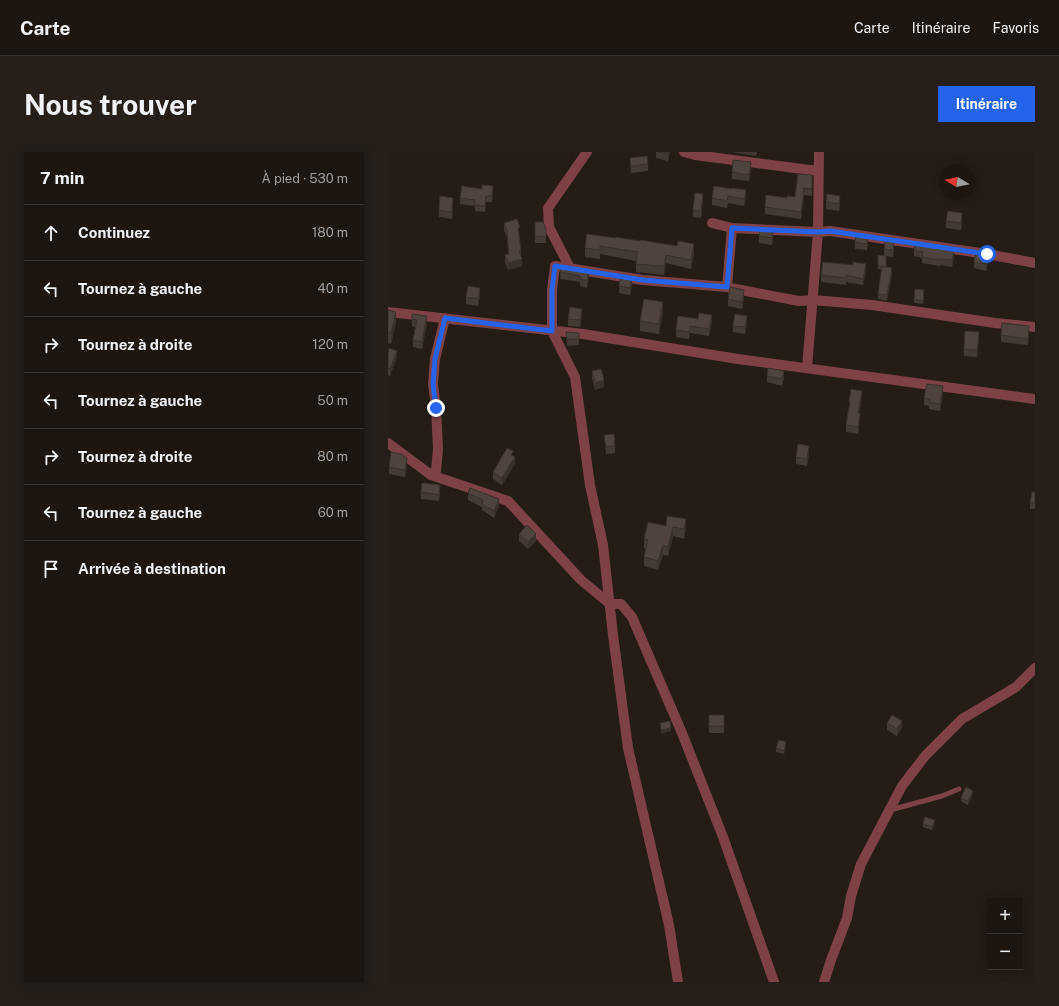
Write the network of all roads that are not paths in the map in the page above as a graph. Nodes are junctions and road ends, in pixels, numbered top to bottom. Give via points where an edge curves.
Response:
1 (587, 152) edge
2 (684, 152) edge
3 (819, 152) edge
4 (818, 170) junction
5 (712, 223) dead end
6 (732, 228) junction
7 (818, 232) junction
8 (1035, 263) edge
9 (570, 268) junction
10 (727, 287) junction
11 (813, 300) junction
12 (388, 312) edge
13 (445, 318) junction
14 (1035, 327) edge
15 (552, 331) junction
16 (807, 368) junction
17 (1035, 399) edge
18 (388, 443) edge
19 (431, 475) junction
20 (610, 604) junction
21 (1035, 668) edge
22 (1030, 676) edge
23 (959, 789) dead end
24 (889, 810) junction
25 (678, 982) edge
26 (774, 982) edge
27 (824, 982) edge

1 - 9 street via 548,208 549,227
2 - 4 street
3 - 4 street
4 - 7 street
5 - 6 street
6 - 7 street
6 - 10 street
7 - 8 street via 838,232
7 - 11 street
9 - 10 street via 643,280
9 - 15 street via 555,266
10 - 11 street via 799,301
11 - 14 street via 872,305
11 - 16 street
12 - 13 street
13 - 15 street
13 - 19 street via 435,359 433,384 438,449 436,471
15 - 16 street
15 - 20 street via 575,377 590,485 603,545
16 - 17 street
18 - 19 street
19 - 20 street via 508,501 581,580
20 - 25 street via 628,748 669,925
20 - 26 street via 621,604 632,616 723,837
21 - 22 street
22 - 24 street via 962,719 925,756 902,786
23 - 24 lane
24 - 27 street via 861,864 847,918

